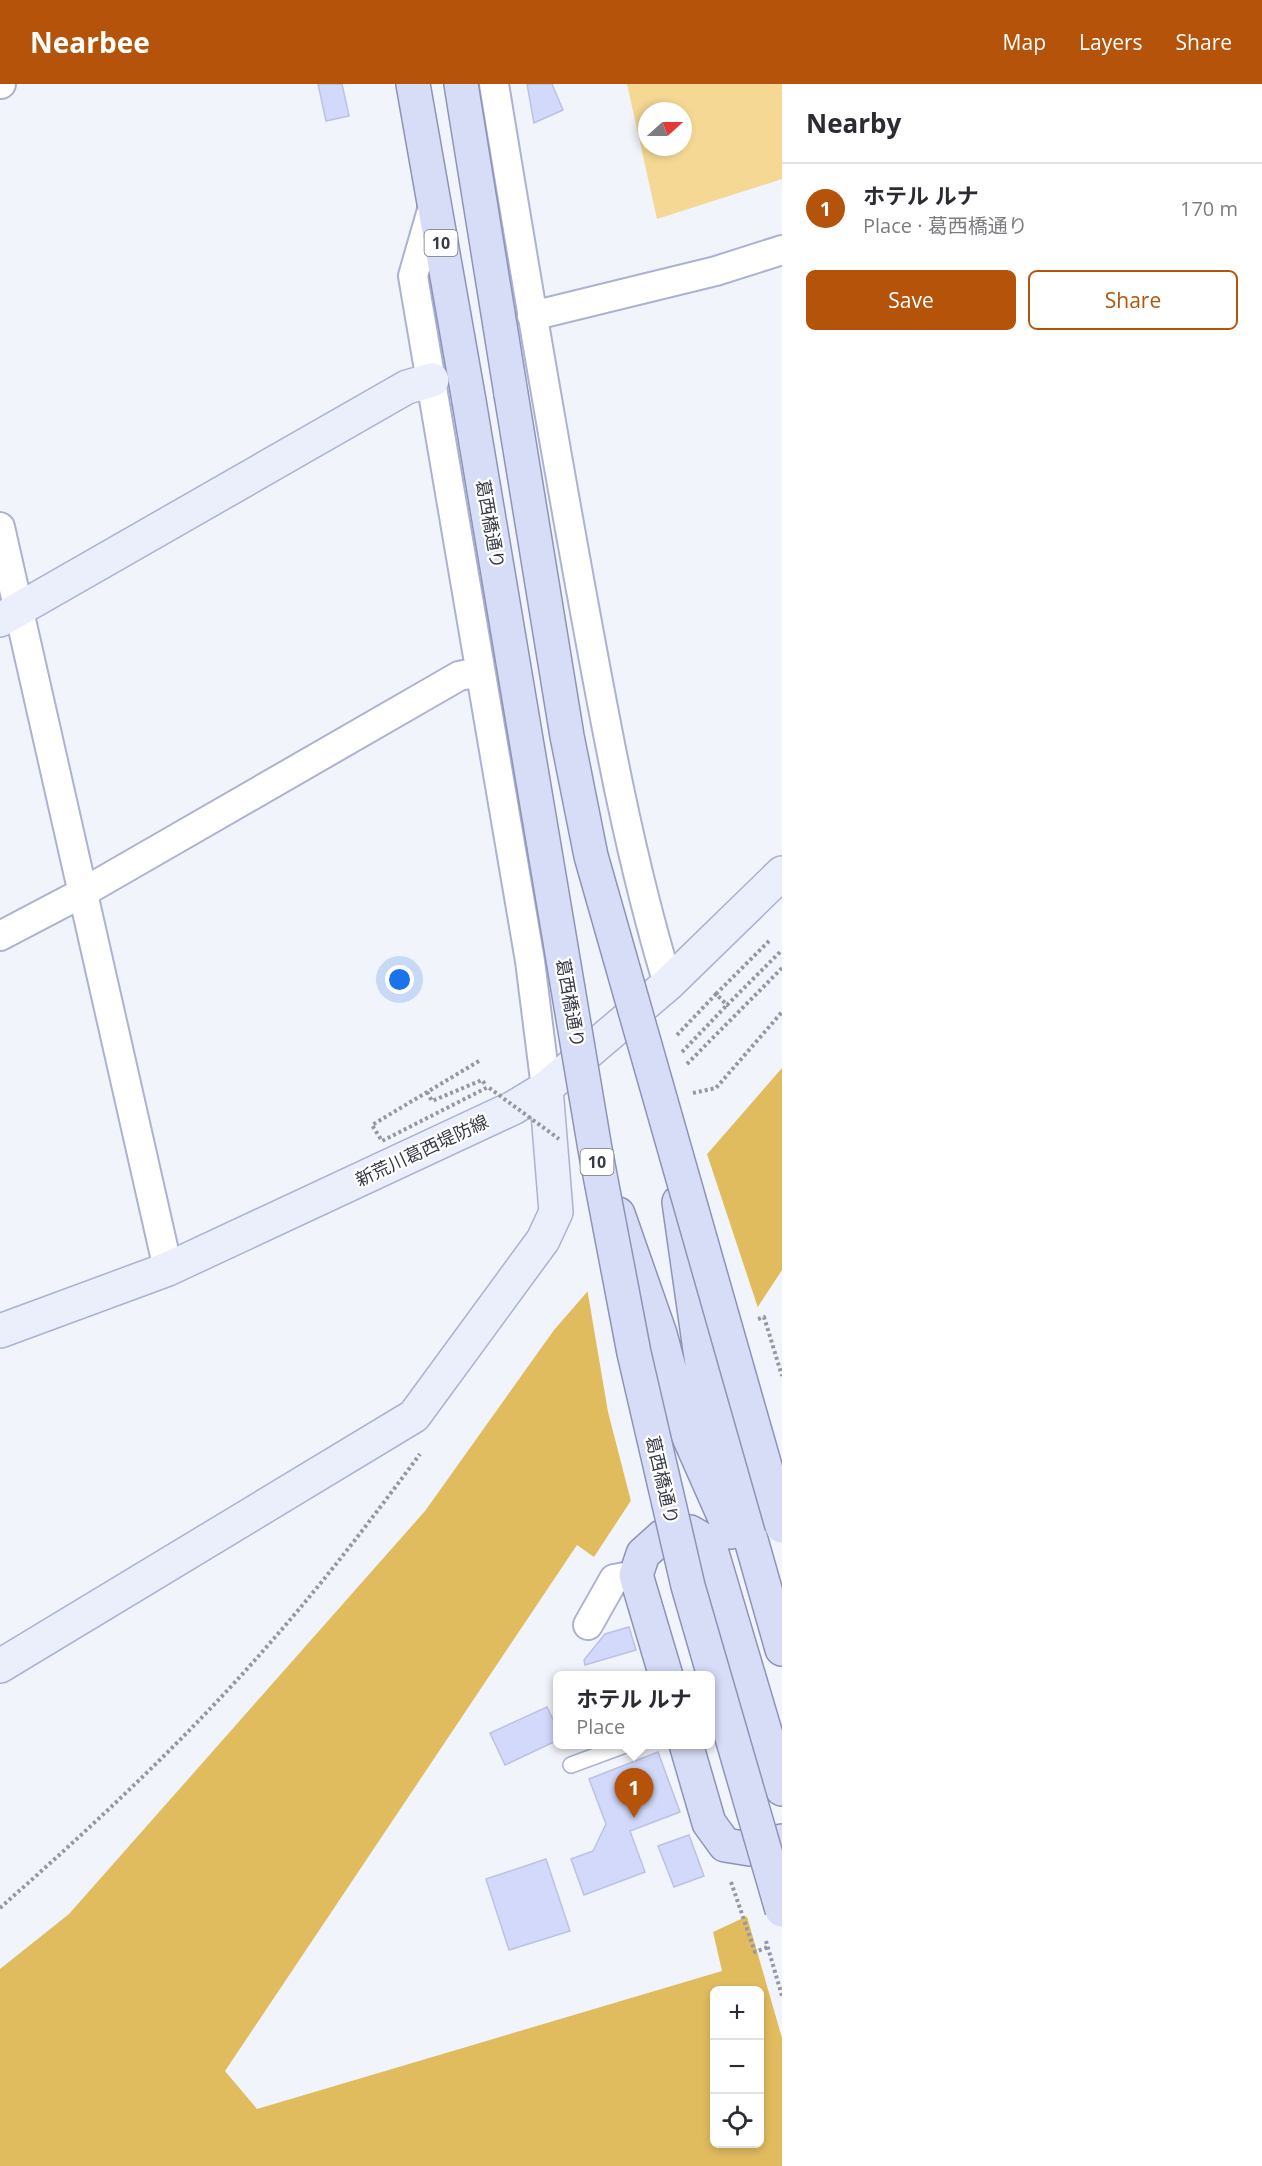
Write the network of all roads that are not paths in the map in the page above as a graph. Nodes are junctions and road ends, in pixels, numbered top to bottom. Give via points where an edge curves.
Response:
1 (413, 84) edge
2 (461, 84) edge
3 (494, 84) edge
4 (434, 203) junction
5 (782, 250) edge
6 (532, 316) junction
7 (432, 380) junction
8 (0, 527) edge
9 (9, 615) edge
10 (479, 672) junction
11 (782, 873) edge
12 (82, 893) junction
13 (0, 936) edge
14 (668, 984) junction
15 (546, 1088) junction
16 (669, 1133) junction
17 (581, 1147) junction
18 (168, 1269) junction
19 (0, 1331) edge
20 (782, 1526) edge
21 (636, 1575) junction
22 (588, 1625) dead end
23 (781, 1645) edge
24 (0, 1666) edge
25 (665, 1671) edge
26 (713, 1671) edge
27 (715, 1679) edge
28 (614, 1749) edge
29 (687, 1749) edge
30 (571, 1765) dead end
31 (781, 1785) edge
32 (782, 1841) edge
33 (782, 1910) edge

1 - 4 main road, 葛西橋通り / 10
2 - 16 main road, 10, bridge via 567,736 591,856
3 - 6 street
4 - 7 street via 413,276
4 - 17 main road, 葛西橋通り / 10, bridge via 469,401
5 - 6 street via 716,271
6 - 14 street via 594,662 636,869
7 - 9 street via 407,387
7 - 10 street
8 - 9 street
9 - 12 street
10 - 12 street via 459,676
10 - 15 street via 530,961
11 - 14 street, 新荒川葛西堤防線
12 - 13 street
12 - 18 street
14 - 15 street, 新荒川葛西堤防線
15 - 18 street, 新荒川葛西堤防線 via 513,1108
15 - 24 street via 556,1212 543,1240 414,1416
16 - 20 main road, 10, bridge
16 - 23 main road, bridge via 703,1371
17 - 23 main road, bridge via 660,1334 685,1428
17 - 26 main road, 葛西橋通り / 10, bridge via 658,1467
18 - 19 street, 新荒川葛西堤防線
21 - 22 street via 614,1579
21 - 25 main road
21 - 31 main road via 643,1554 663,1536 690,1532 709,1543
27 - 33 main road, 葛西橋通り / 10, bridge
28 - 30 lane
29 - 32 main road via 709,1823 726,1845 750,1849

